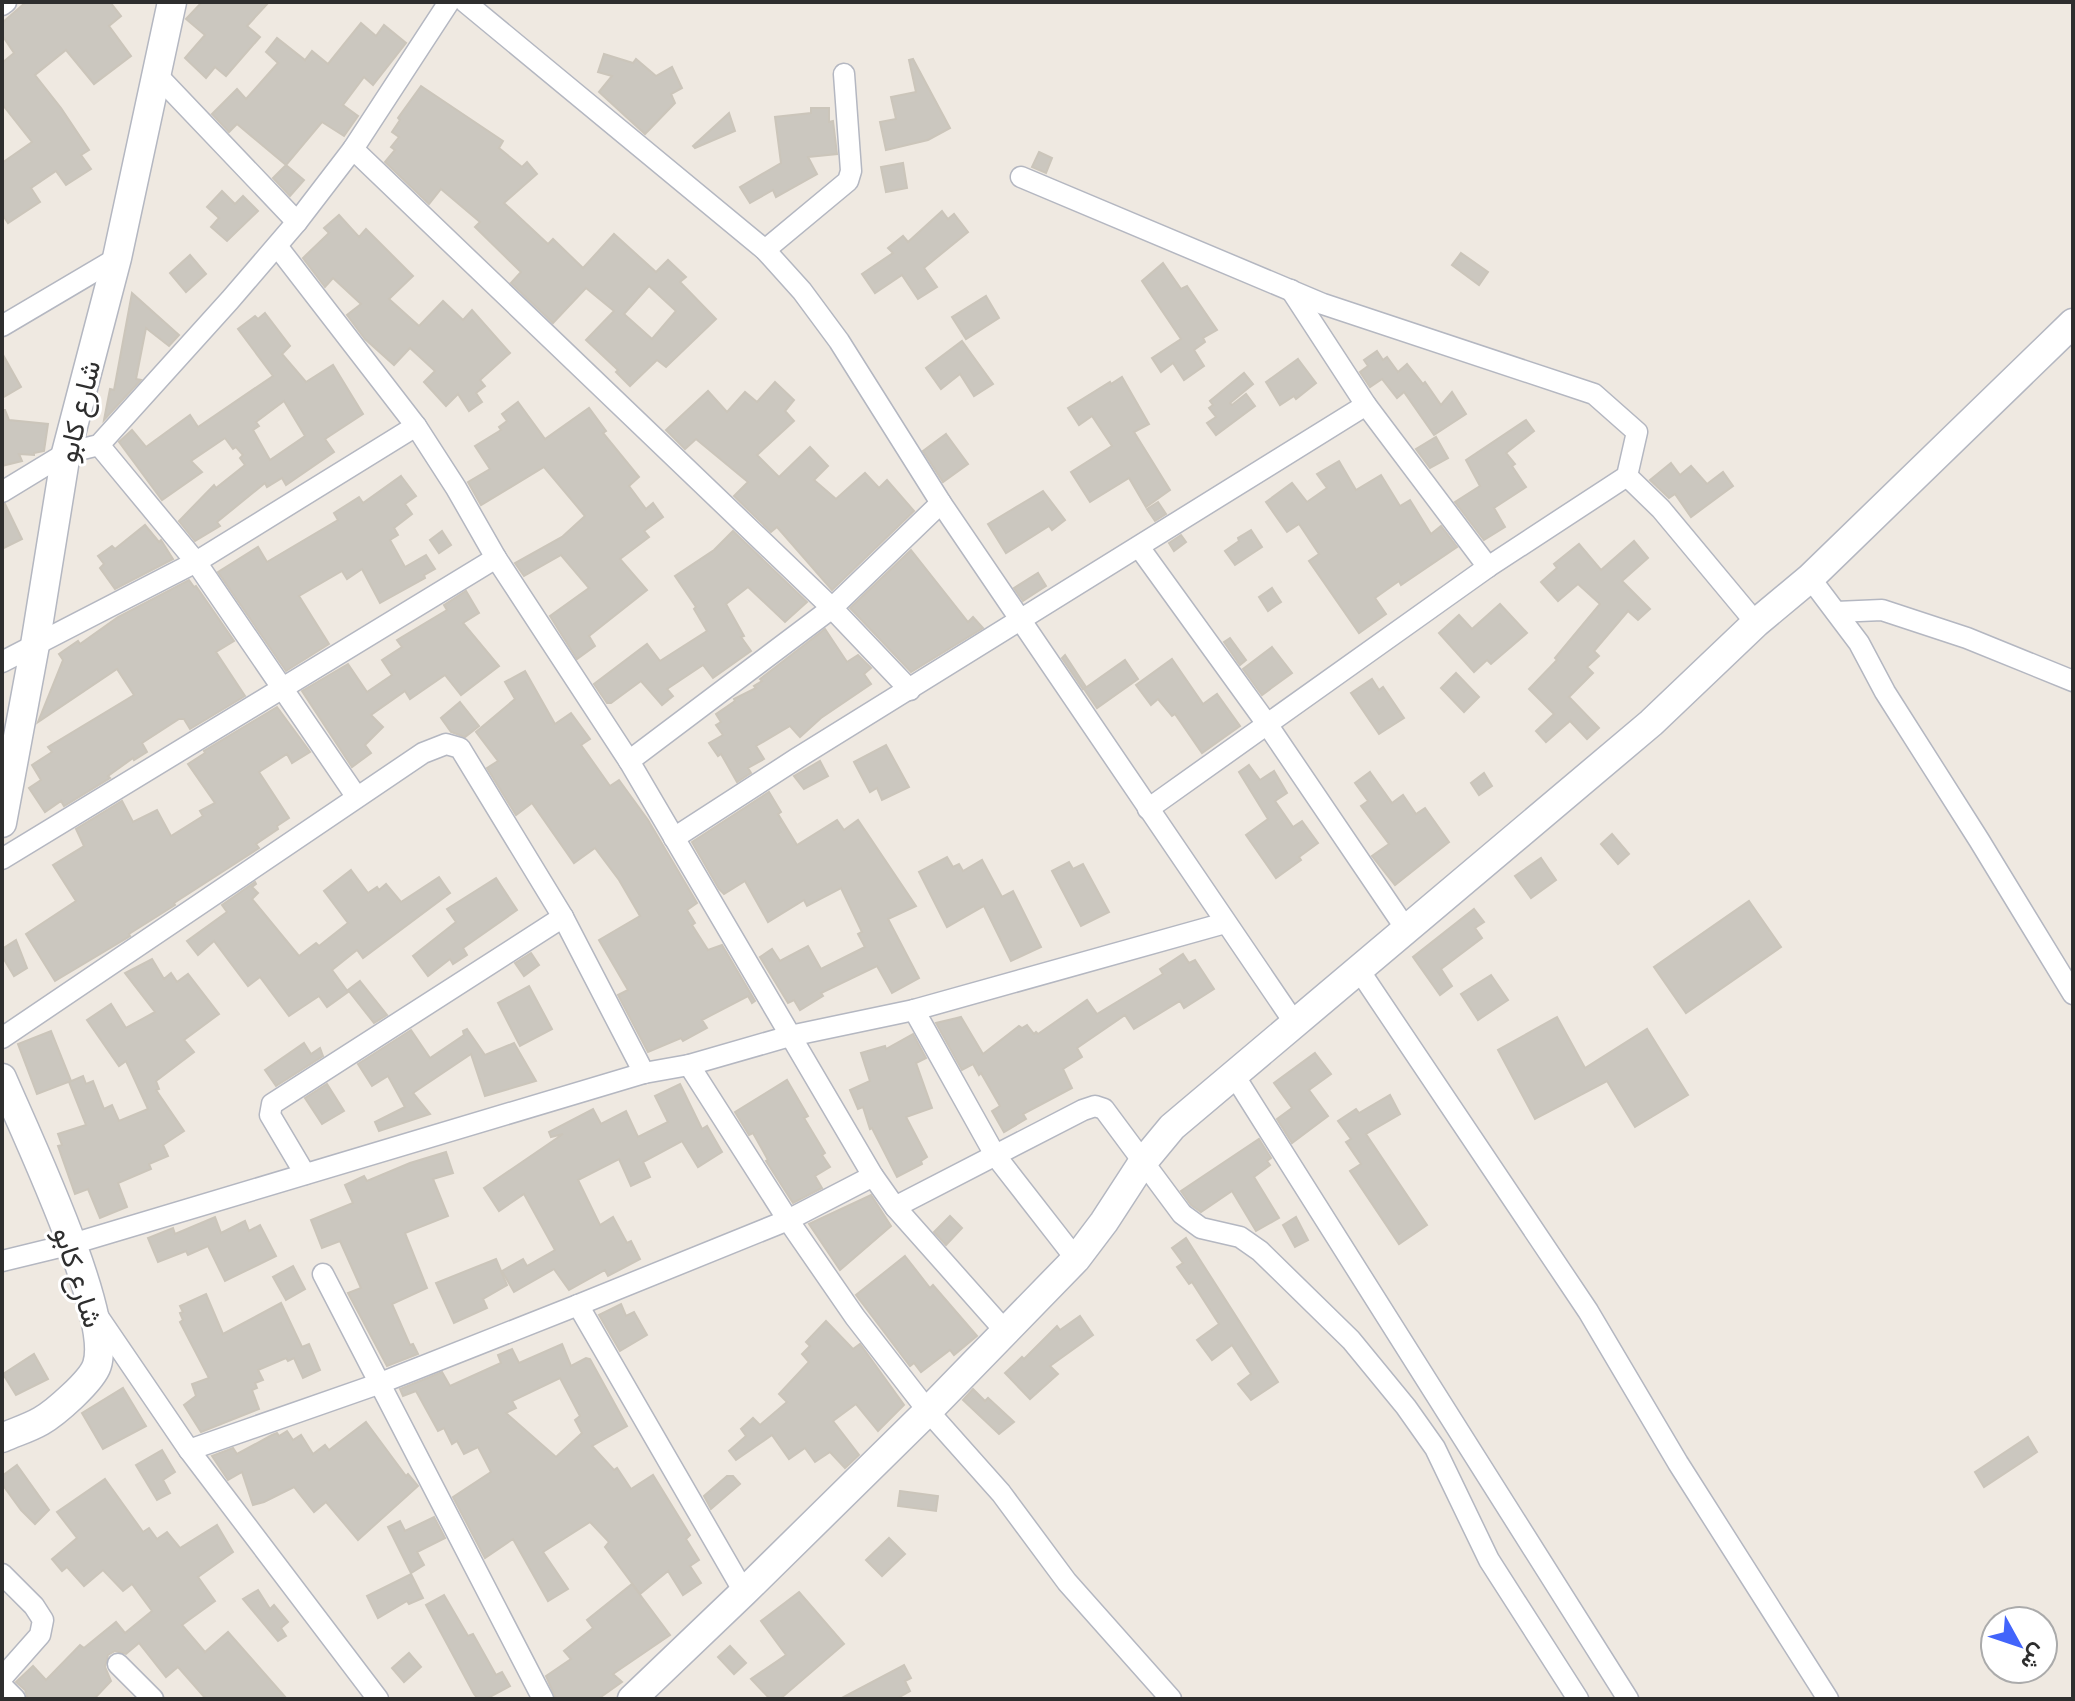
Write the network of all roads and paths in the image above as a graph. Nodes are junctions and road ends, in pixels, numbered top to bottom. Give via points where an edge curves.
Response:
1 (172, 2) edge
2 (449, 2) edge
3 (465, 2) edge
4 (844, 74) dead end
5 (157, 75) junction
6 (353, 149) junction
7 (1021, 177) dead end
8 (297, 222) junction
9 (277, 246) junction
10 (765, 250) junction
11 (117, 258) junction
12 (1291, 290) junction
13 (2073, 323) edge
14 (2, 326) edge
15 (1366, 405) junction
16 (416, 426) junction
17 (99, 445) junction
18 (66, 453) junction
19 (1627, 476) junction
20 (2, 492) edge
21 (941, 503) junction
22 (1139, 547) junction
23 (496, 558) junction
24 (196, 562) junction
25 (1488, 567) junction
26 (1810, 578) junction
27 (832, 608) junction
28 (1836, 612) junction
29 (1021, 620) junction
30 (1756, 623) junction
31 (35, 645) junction
32 (2, 662) edge
33 (2073, 681) edge
34 (282, 686) junction
35 (910, 690) junction
36 (1267, 724) junction
37 (629, 761) junction
38 (356, 796) junction
39 (1148, 809) junction
40 (2, 823) edge
41 (674, 838) junction
42 (2, 859) edge
43 (563, 917) junction
44 (1225, 923) junction
45 (1406, 929) junction
46 (1359, 970) junction
47 (2073, 994) edge
48 (914, 1010) junction
49 (1294, 1022) junction
50 (790, 1036) junction
51 (2, 1038) edge
52 (689, 1065) junction
53 (644, 1073) junction
54 (1234, 1075) junction
55 (2, 1078) edge
56 (995, 1155) junction
57 (1143, 1162) junction
58 (305, 1174) junction
59 (873, 1176) junction
60 (895, 1207) junction
61 (788, 1220) junction
62 (72, 1244) junction
63 (1076, 1259) junction
64 (2, 1261) edge
65 (323, 1274) dead end
66 (578, 1305) junction
67 (95, 1313) junction
68 (1006, 1332) junction
69 (378, 1384) junction
70 (928, 1411) junction
71 (2, 1438) edge
72 (189, 1450) junction
73 (2, 1574) edge
74 (744, 1592) junction
75 (118, 1664) dead end
76 (2, 1678) edge
77 (2, 1686) edge
78 (643, 1695) edge
79 (15, 1699) edge
80 (153, 1699) edge
81 (378, 1699) edge
82 (543, 1699) edge
83 (1171, 1699) edge
84 (1578, 1699) edge
85 (1628, 1699) edge
86 (1828, 1699) edge

1 - 5 street, شارع كابو
2 - 6 street
3 - 10 street
4 - 10 street via 848,181
5 - 8 street
5 - 11 street, شارع كابو
6 - 8 street
6 - 27 street
7 - 12 street
8 - 9 street
9 - 16 street
9 - 17 street
10 - 21 street via 839,341
11 - 14 street
11 - 18 street, شارع كابو
12 - 15 street
12 - 19 street via 1594,394 1637,432
13 - 26 street
15 - 22 street
15 - 25 street
16 - 23 street
16 - 24 street
17 - 18 street
17 - 24 street
18 - 20 street
18 - 31 street, شارع كابو
19 - 25 street
19 - 30 street
21 - 27 street
21 - 29 street
22 - 29 street
22 - 36 street
23 - 34 street
23 - 37 street
24 - 31 street
24 - 34 street
25 - 36 street
26 - 28 street
26 - 30 street
27 - 35 street
27 - 37 street
28 - 33 street via 1882,610
28 - 47 street
29 - 35 street
29 - 39 street
30 - 45 street via 1651,723
31 - 32 street
31 - 40 street, شارع كابو
34 - 38 street
34 - 42 street
35 - 41 street
36 - 39 street
36 - 45 street
37 - 41 street
38 - 43 street via 423,753 446,744 460,748
38 - 51 street
39 - 44 street
41 - 50 street
43 - 53 street
43 - 58 street via 272,1104 270,1115
44 - 48 street
44 - 49 street
45 - 46 street
46 - 49 street
46 - 86 street via 1588,1311
48 - 50 street
48 - 56 street
49 - 54 street
50 - 52 street
50 - 59 street
52 - 53 street
52 - 61 street
53 - 58 street
54 - 57 street via 1172,1127
54 - 85 street
55 - 62 street, شارع كابو
56 - 57 street via 1095,1106 1104,1109
56 - 60 street
56 - 63 street
57 - 63 street
57 - 84 street via 1182,1214 1201,1228 1240,1237 1260,1251 1351,1340 1406,1407 1435,1448 1489,1560
58 - 62 street
59 - 60 street
59 - 61 street
60 - 68 street
61 - 66 street
61 - 70 street
62 - 64 street
62 - 67 street, شارع كابو
63 - 68 street
65 - 69 street
66 - 69 street
66 - 74 street
67 - 71 street, شارع كابو via 100,1339 97,1367 42,1421
67 - 72 street
68 - 70 street
69 - 72 street
69 - 82 street
70 - 74 street
70 - 83 street via 1001,1493 1067,1582
72 - 81 street
73 - 76 street via 43,1620 40,1635
74 - 78 street
75 - 80 street
77 - 79 street

